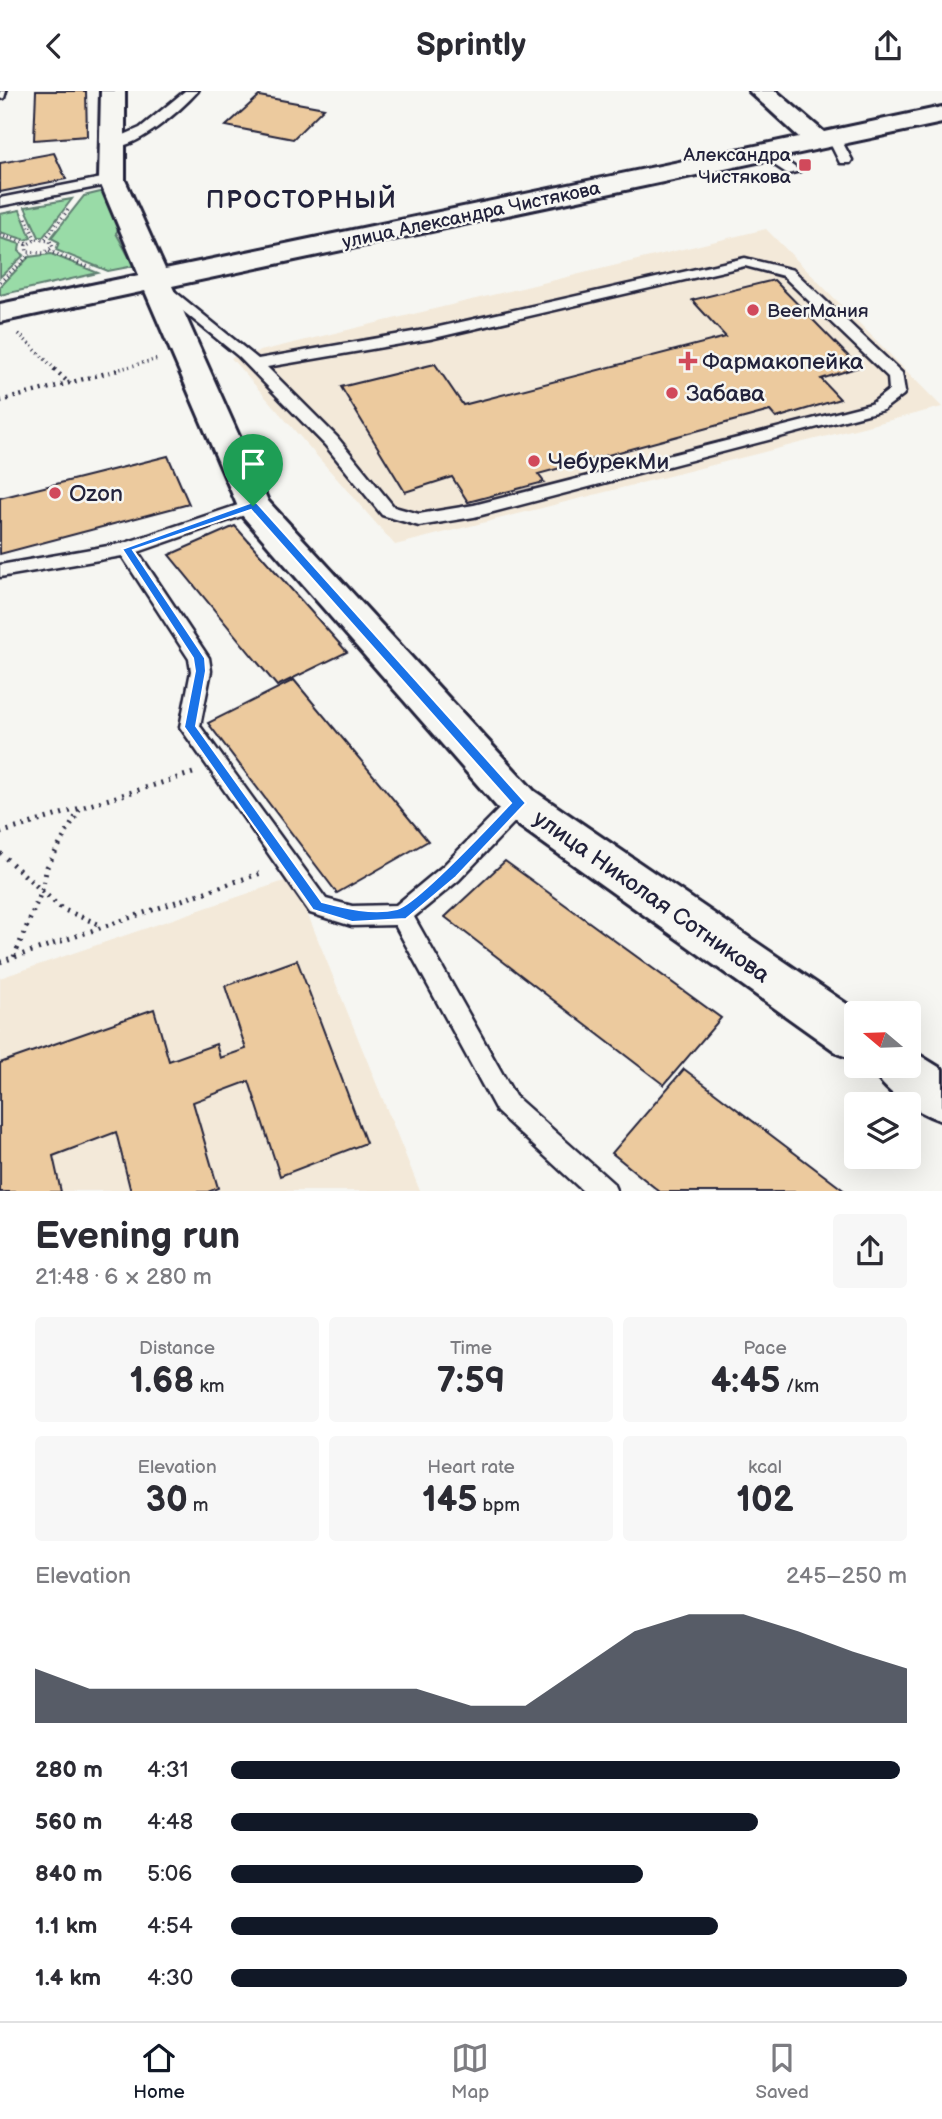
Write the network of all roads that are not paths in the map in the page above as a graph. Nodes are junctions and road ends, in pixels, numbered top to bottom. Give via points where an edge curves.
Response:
1 (113, 91) edge
2 (192, 91) edge
3 (761, 91) edge
4 (942, 115) edge
5 (115, 144) junction
6 (832, 146) junction
7 (764, 152) junction
8 (793, 171) dead end
9 (112, 180) junction
10 (0, 202) edge
11 (155, 282) junction
12 (5, 320) edge
13 (255, 364) junction
14 (253, 506) junction
15 (127, 549) junction
16 (0, 571) edge
17 (519, 803) junction
18 (401, 915) junction
19 (844, 1030) edge
20 (913, 1078) edge
21 (942, 1098) edge
22 (603, 1191) edge

1 - 5 street, улица Николая Сотникова
2 - 5 lane via 145,131
3 - 6 street
4 - 6 street, улица Александра Чистякова
5 - 9 street, улица Николая Сотникова
6 - 7 street, улица Александра Чистякова
7 - 8 lane
7 - 11 street, улица Александра Чистякова
9 - 10 lane
9 - 11 street, улица Николая Сотникова
11 - 12 street, улица Александра Чистякова
11 - 13 lane
11 - 14 street, улица Николая Сотникова
13 - 13 lane via 331,441 388,511 419,520 474,511 877,407 897,393 896,376 788,274 745,262 430,334
14 - 15 lane
14 - 17 street, улица Николая Сотникова
15 - 16 lane
15 - 18 lane via 199,658 201,671 190,727 318,906 352,916
17 - 18 lane via 451,873
17 - 19 street, улица Николая Сотникова
18 - 22 lane via 506,1104
20 - 21 street

